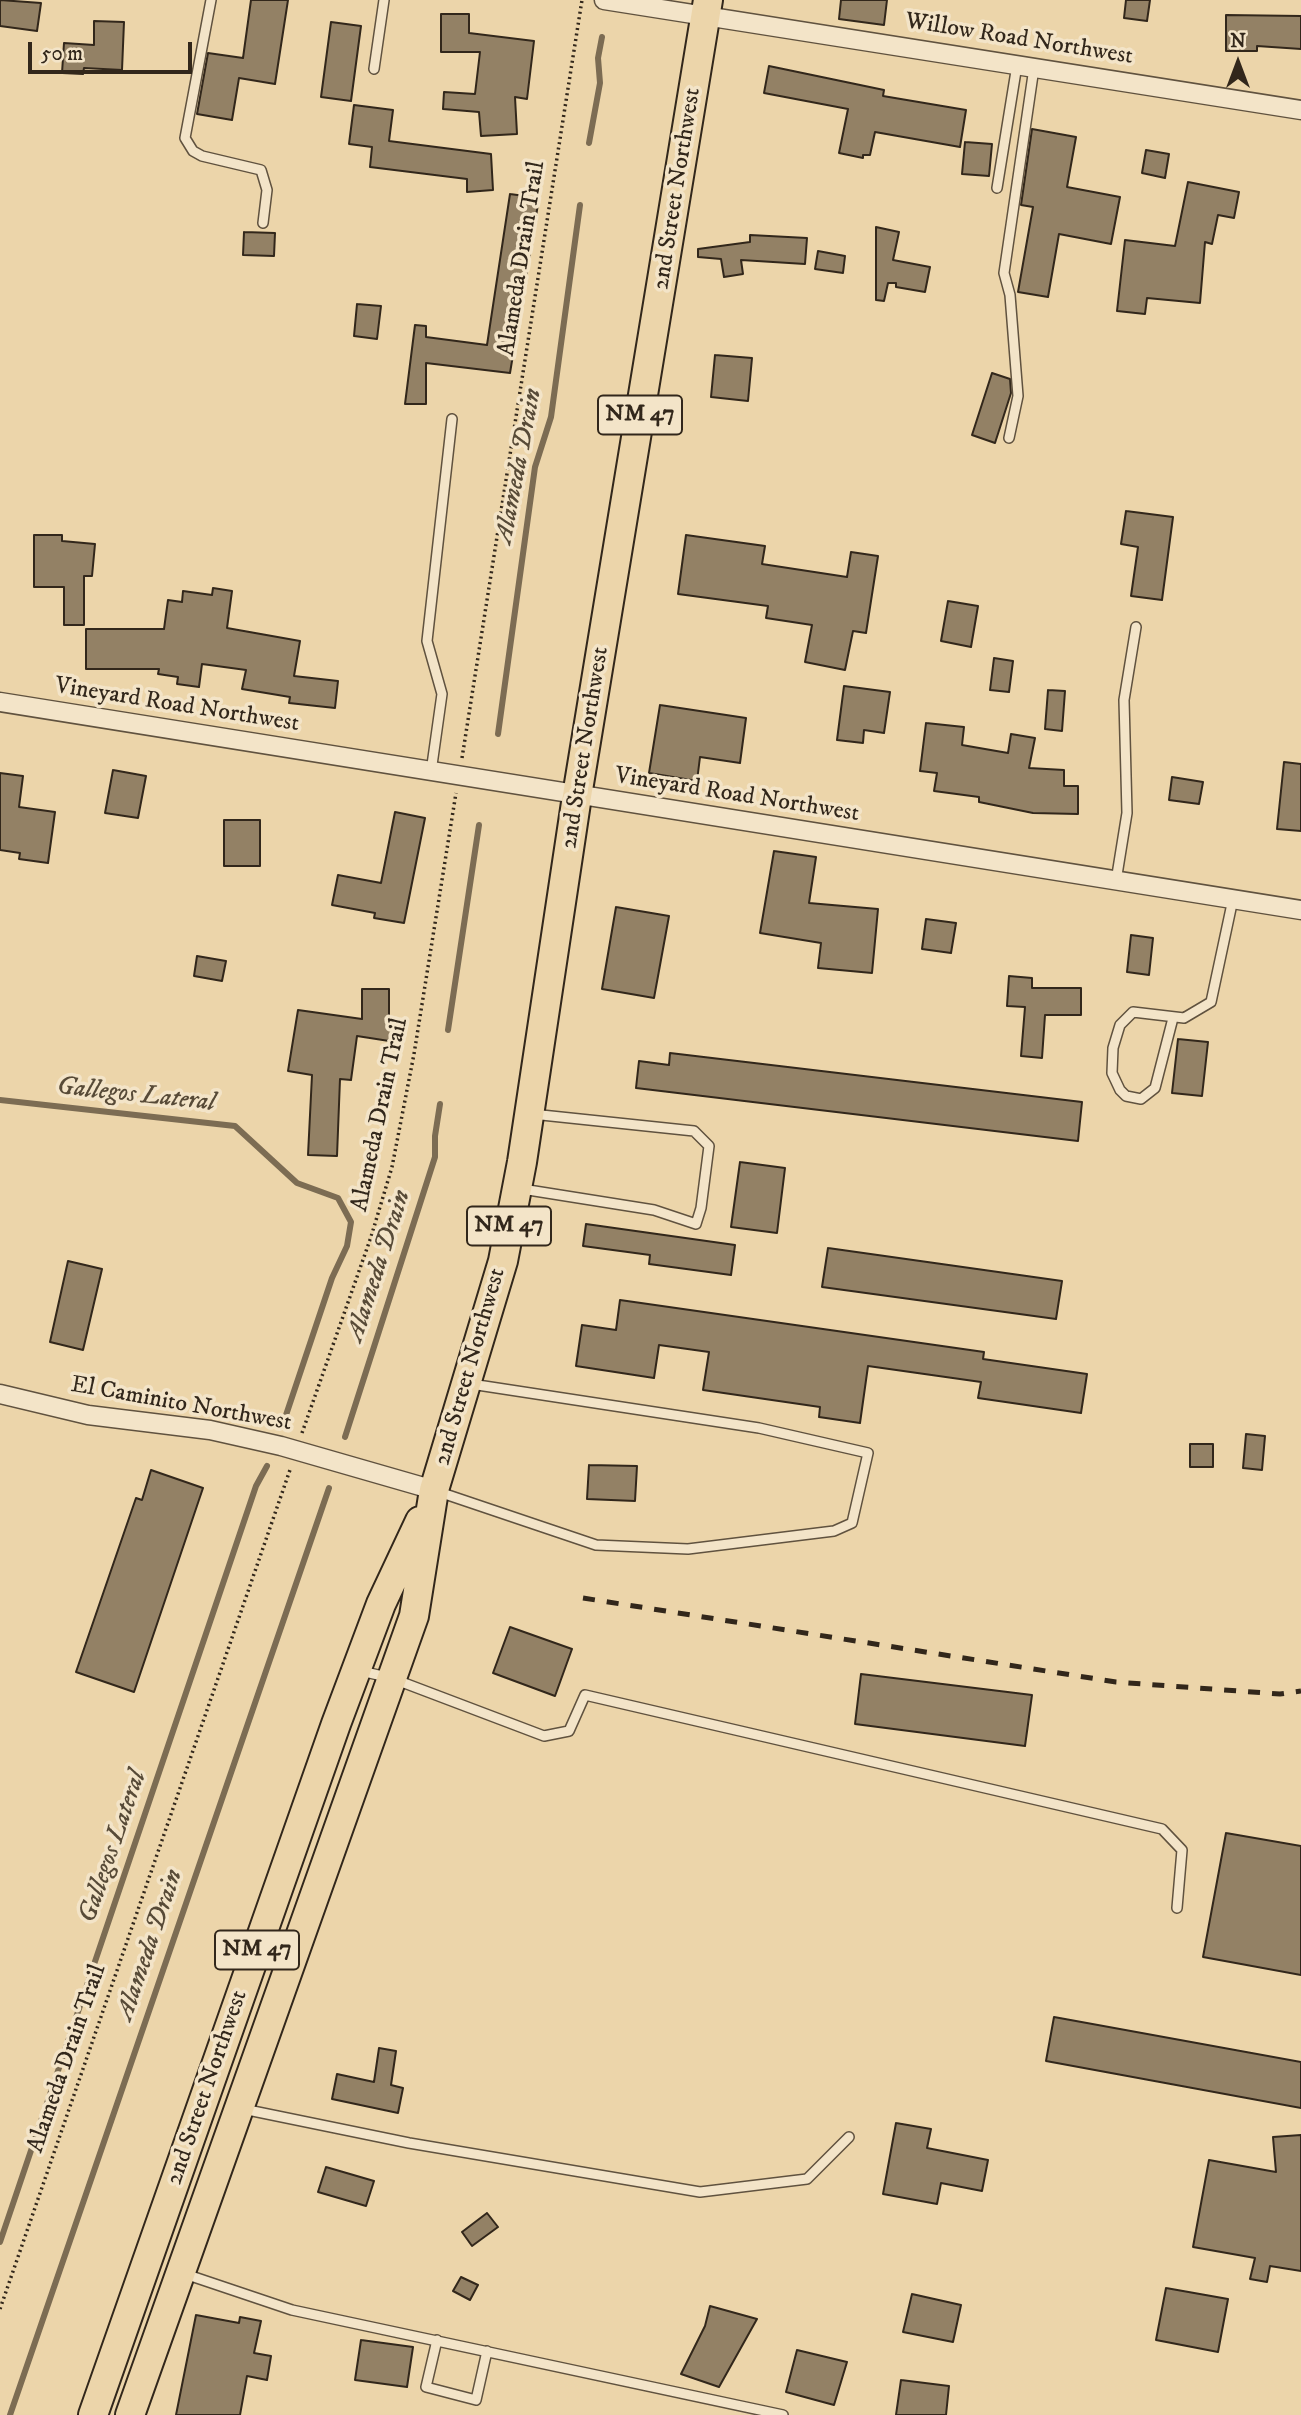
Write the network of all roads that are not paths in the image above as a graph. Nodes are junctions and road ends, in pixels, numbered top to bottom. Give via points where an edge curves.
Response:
1 (212, 0) edge
2 (384, 0) edge
3 (604, 0) edge
4 (707, 8) edge
5 (1026, 66) junction
6 (374, 69) dead end
7 (1301, 110) edge
8 (997, 188) dead end
9 (263, 223) dead end
10 (452, 419) dead end
11 (1009, 438) dead end
12 (1136, 627) dead end
13 (0, 702) edge
14 (431, 772) junction
15 (578, 796) junction
16 (1116, 881) junction
17 (1233, 899) junction
18 (1301, 910) edge
19 (1173, 1018) junction
20 (529, 1114) junction
21 (517, 1188) junction
22 (466, 1383) junction
23 (0, 1394) edge
24 (434, 1490) junction
25 (356, 1670) junction
26 (391, 1678) junction
27 (1177, 1908) dead end
28 (238, 2108) junction
29 (849, 2137) dead end
30 (180, 2273) junction
31 (437, 2340) junction
32 (487, 2351) junction
33 (93, 2415) edge
34 (130, 2415) edge
35 (783, 2415) edge

1 - 9 lane via 185,138 202,156 261,170 267,190
2 - 6 lane
3 - 4 street, Willow Road Northwest
4 - 5 street, Willow Road Northwest
4 - 15 main road, 2nd Street Northwest / NM 47
5 - 7 street, Willow Road Northwest
5 - 8 lane
5 - 11 lane via 1004,273 1018,396
10 - 14 lane via 427,641 442,694
12 - 16 lane via 1124,700 1127,813
13 - 14 street, Vineyard Road Northwest
14 - 15 street, Vineyard Road Northwest
15 - 16 street, Vineyard Road Northwest
15 - 20 main road, 2nd Street Northwest / NM 47
16 - 17 street, Vineyard Road Northwest
17 - 18 street, Vineyard Road Northwest
17 - 19 lane via 1211,1002 1192,1014
19 - 19 lane via 1133,1012 1120,1025 1112,1073 1126,1096 1141,1099 1155,1088
20 - 21 main road, 2nd Street Northwest / NM 47
20 - 21 lane via 694,1130 709,1146 701,1208 696,1224 654,1210
21 - 22 main road, 2nd Street Northwest / NM 47 via 503,1261
22 - 24 main road, 2nd Street Northwest / NM 47
22 - 24 lane via 759,1428 868,1453 852,1522 834,1531 688,1549 596,1545
23 - 24 street, El Caminito Northwest via 88,1415 210,1430 269,1443
24 - 25 main road, 2nd Street Northwest / NM 47
24 - 26 main road, 2nd Street Northwest / NM 47 via 414,1616
25 - 26 lane
25 - 33 main road, 2nd Street Northwest / NM 47
26 - 27 lane via 544,1736 569,1731 585,1695 1162,1829 1182,1850
26 - 28 main road, 2nd Street Northwest / NM 47
28 - 29 lane via 409,2143 701,2192 807,2179
28 - 30 main road, 2nd Street Northwest / NM 47
30 - 31 lane via 292,2310
30 - 34 main road, 2nd Street Northwest / NM 47
31 - 32 lane
31 - 32 lane via 426,2387 476,2400
32 - 35 lane

